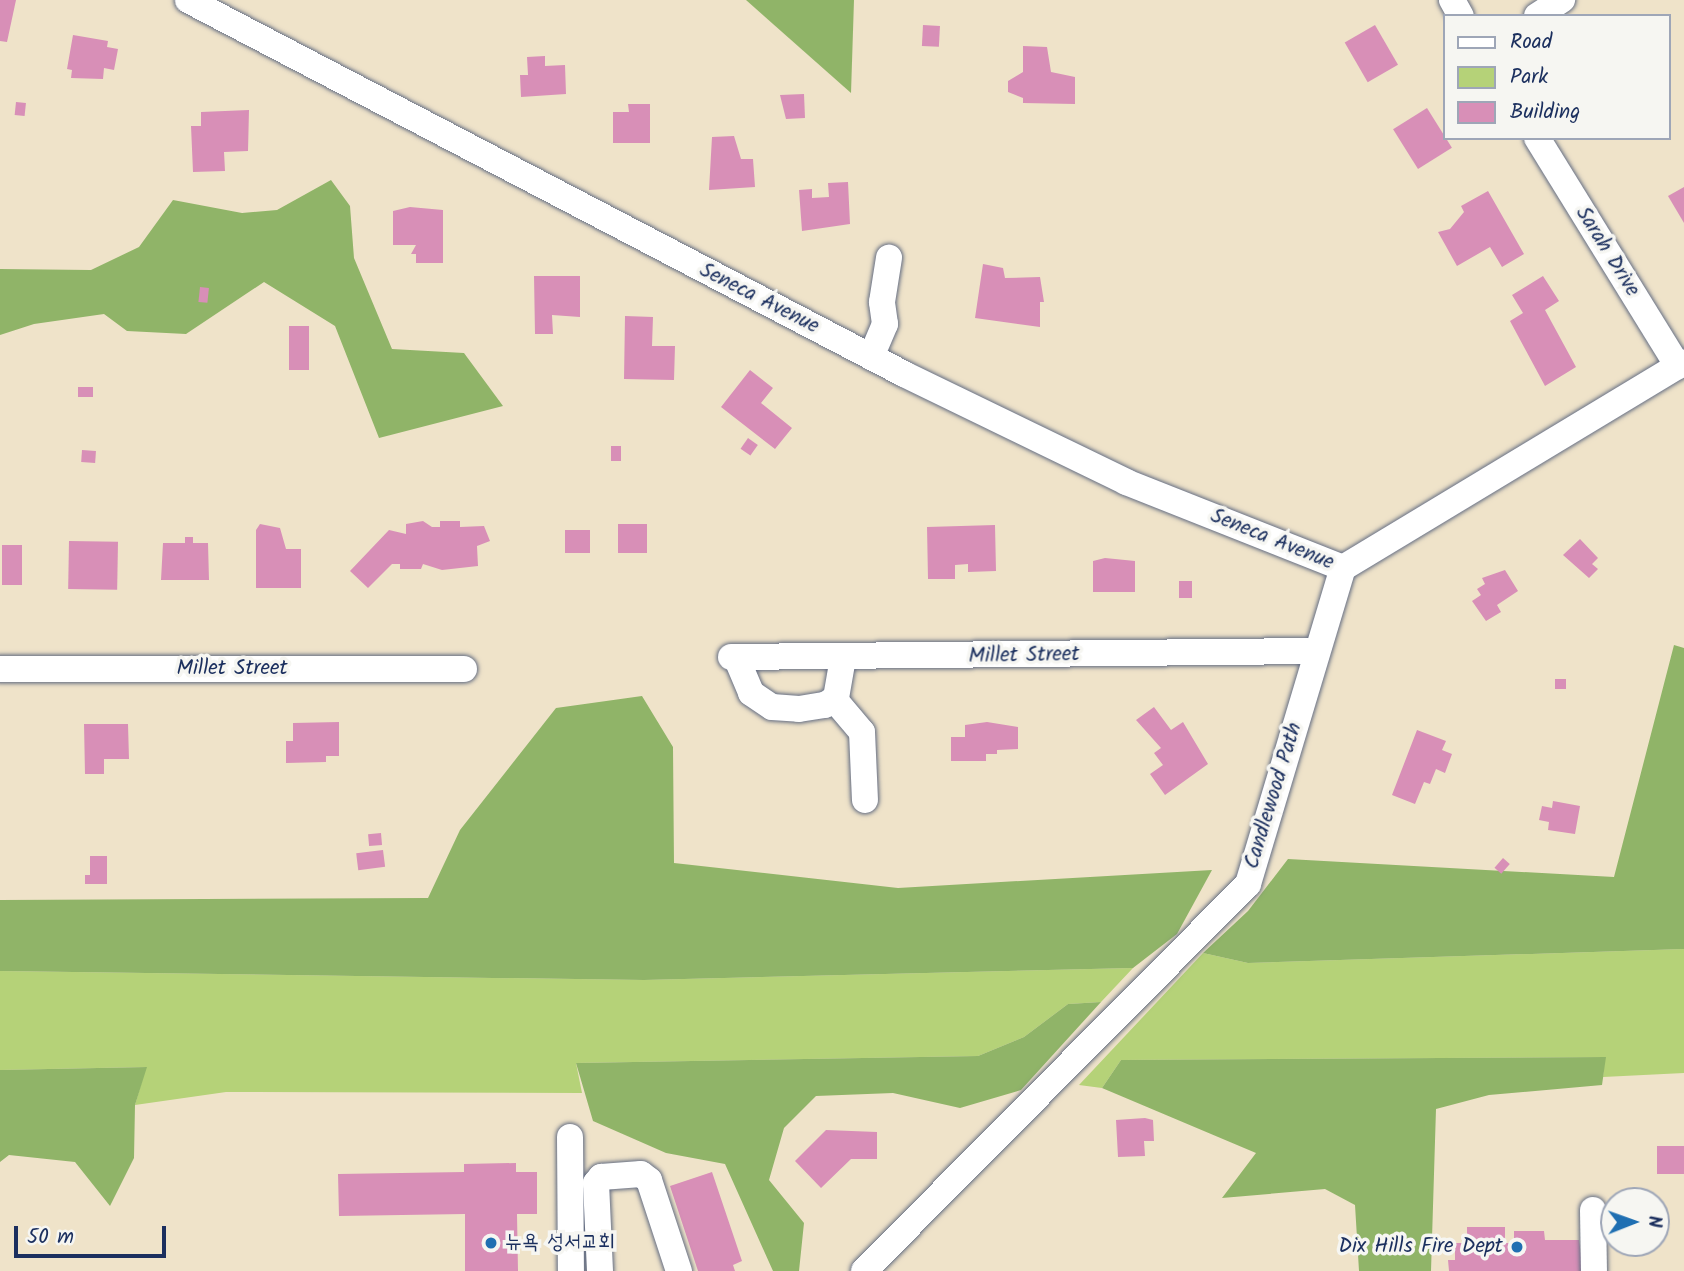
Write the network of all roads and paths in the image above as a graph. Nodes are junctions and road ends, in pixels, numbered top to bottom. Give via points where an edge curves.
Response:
1 (188, 0) edge
2 (1562, 0) edge
3 (1540, 14) edge
4 (1538, 140) edge
5 (889, 258) dead end
6 (871, 357) junction
7 (1681, 364) edge
8 (1343, 568) junction
9 (1317, 651) junction
10 (843, 658) junction
11 (0, 669) edge
12 (464, 669) dead end
13 (834, 699) junction
14 (865, 800) dead end
15 (570, 1137) dead end
16 (1594, 1210) dead end
17 (571, 1271) edge
18 (600, 1271) edge
19 (679, 1271) edge
20 (864, 1271) edge
21 (1594, 1271) edge

1 - 6 street, Seneca Avenue
2 - 3 street
4 - 7 street, Sarah Drive
5 - 6 street via 882,302 885,324
6 - 8 street, Seneca Avenue via 1126,482
7 - 8 street
8 - 9 street, Candlewood Path
9 - 10 street, Millet Street
9 - 20 street, Candlewood Path via 1248,884
10 - 13 street via 840,691
10 - 13 street, Millet Street via 734,657 751,693 772,707 812,708
11 - 12 street, Millet Street
13 - 14 street via 862,732
15 - 17 street
16 - 21 street
18 - 19 street via 596,1183 601,1177 641,1174 649,1180

